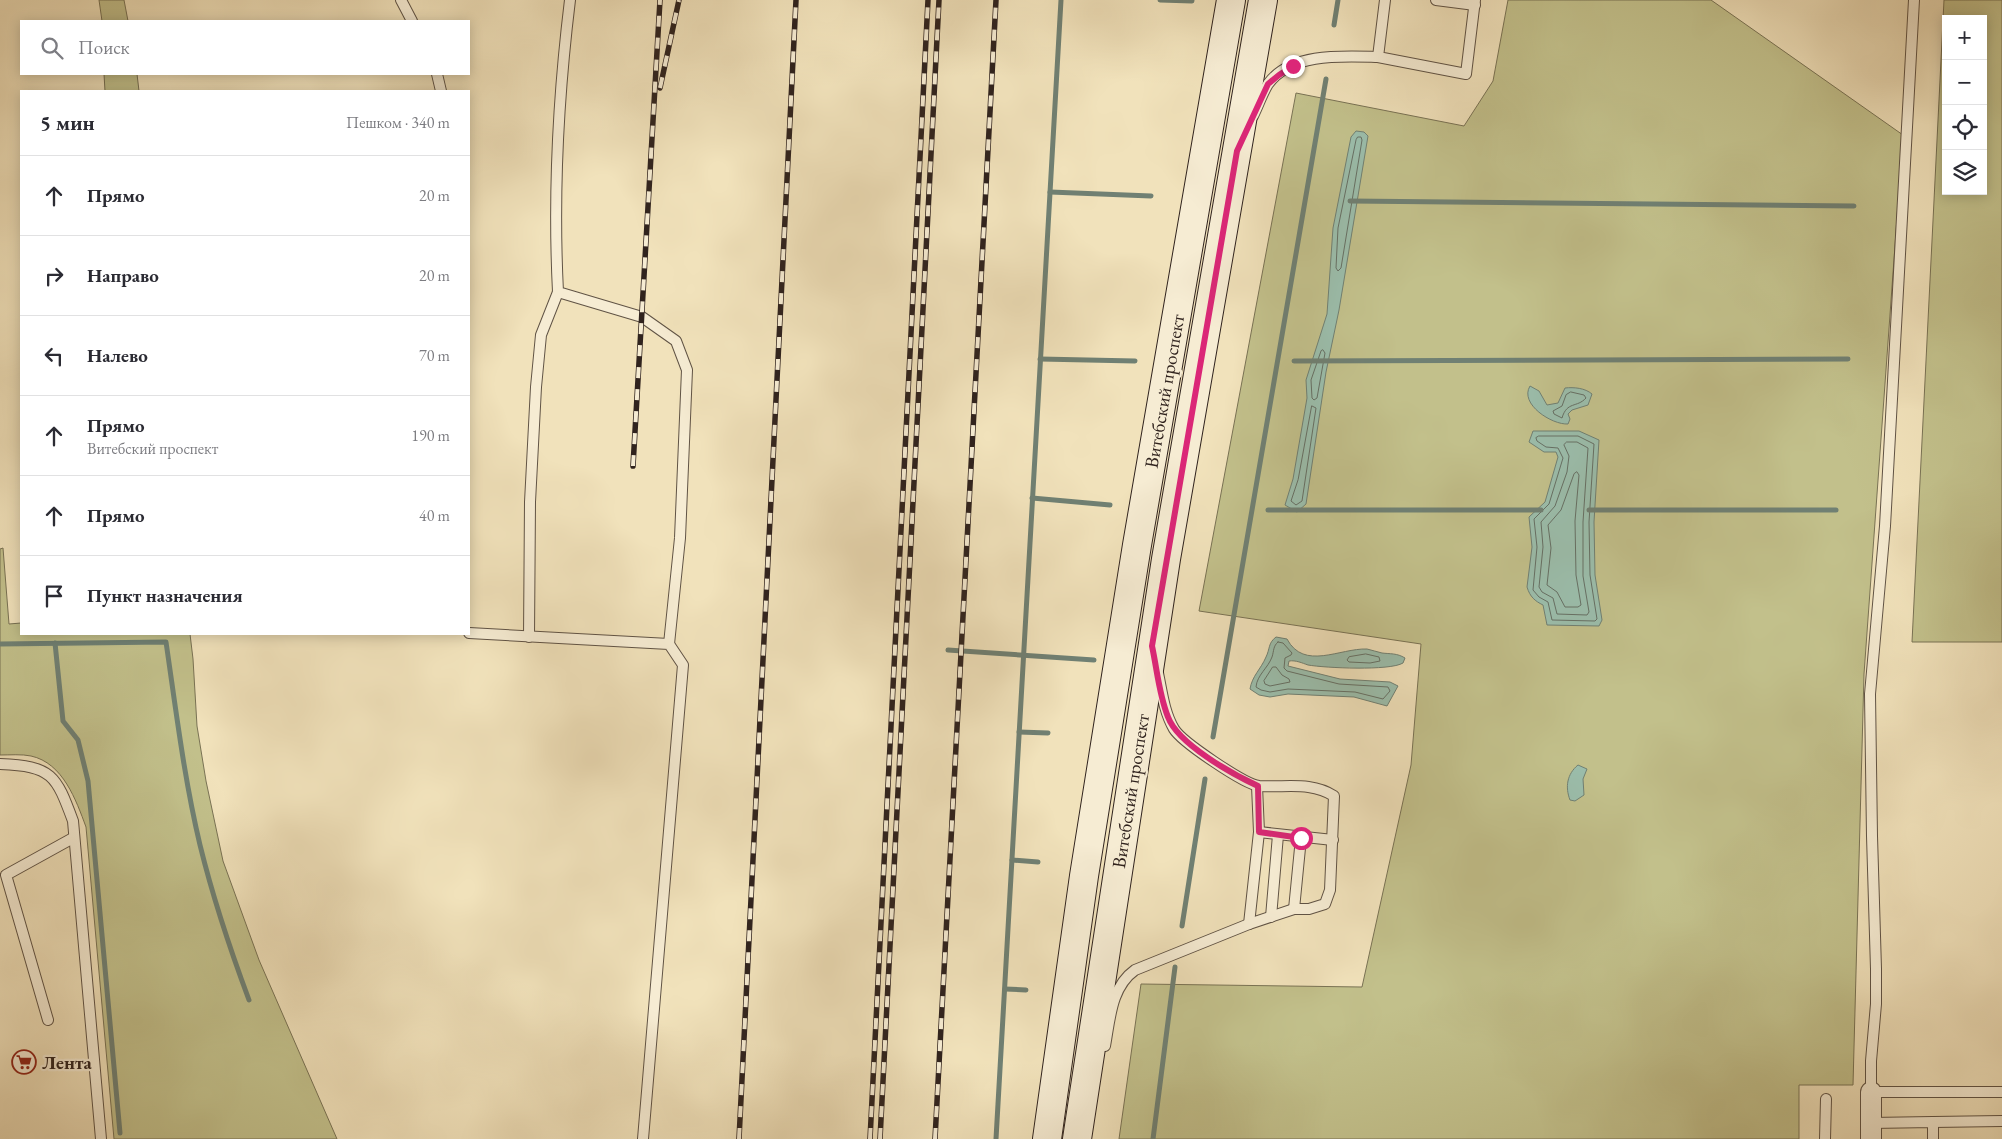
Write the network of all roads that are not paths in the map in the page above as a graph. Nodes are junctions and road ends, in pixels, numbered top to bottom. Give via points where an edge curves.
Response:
1 (401, 0) edge
2 (570, 0) edge
3 (1231, 0) edge
4 (1262, 0) edge
5 (1385, 0) edge
6 (1436, 0) edge
7 (1914, 0) edge
8 (1475, 2) edge
9 (411, 20) edge
10 (1378, 57) junction
11 (437, 75) edge
12 (441, 90) edge
13 (1237, 151) junction
14 (558, 292) junction
15 (470, 633) edge
16 (529, 637) junction
17 (669, 644) junction
18 (1152, 646) junction
19 (0, 764) edge
20 (1258, 786) junction
21 (1259, 832) junction
22 (1278, 835) junction
23 (74, 838) junction
24 (1301, 838) junction
25 (1333, 840) junction
26 (1294, 909) junction
27 (1271, 917) junction
28 (1249, 924) junction
29 (48, 1020) dead end
30 (1103, 1054) dead end
31 (1098, 1071) dead end
32 (1871, 1092) junction
33 (2002, 1092) edge
34 (1826, 1099) dead end
35 (2002, 1121) edge
36 (1933, 1122) junction
37 (1871, 1131) edge
38 (1078, 1132) edge
39 (101, 1139) edge
40 (643, 1139) edge
41 (1047, 1139) edge
42 (1825, 1139) edge
43 (1933, 1139) edge

1 - 9 lane
2 - 14 lane via 558,122 555,227
3 - 41 main road, Витебский проспект via 1084,876
4 - 13 main road, Витебский проспект
5 - 10 lane
6 - 8 lane
7 - 32 lane via 1888,477 1870,694 1876,969
8 - 10 lane via 1466,74
10 - 13 lane via 1322,57 1293,66 1279,75 1268,84
11 - 12 lane
13 - 18 main road, Витебский проспект
14 - 16 lane via 541,335 536,387 530,502
14 - 17 lane via 642,317 676,340 687,370 680,538
15 - 16 lane
16 - 17 lane
17 - 40 lane via 683,665
18 - 20 lane via 1168,717 1175,731 1233,775
18 - 38 main road, Витебский проспект
19 - 23 lane via 26,765 50,774 60,787 71,815
20 - 21 lane
20 - 25 lane via 1285,784 1323,788 1334,796
21 - 22 lane
21 - 28 lane
22 - 24 lane
22 - 27 lane
23 - 29 lane via 6,875
23 - 39 lane
24 - 25 lane
24 - 26 lane
25 - 26 lane via 1330,890 1325,904
26 - 27 lane
27 - 28 lane
28 - 30 lane via 1128,974 1116,993
31 - 38 lane
32 - 33 lane
32 - 37 street
34 - 42 lane
35 - 36 lane
36 - 37 lane
36 - 43 lane

